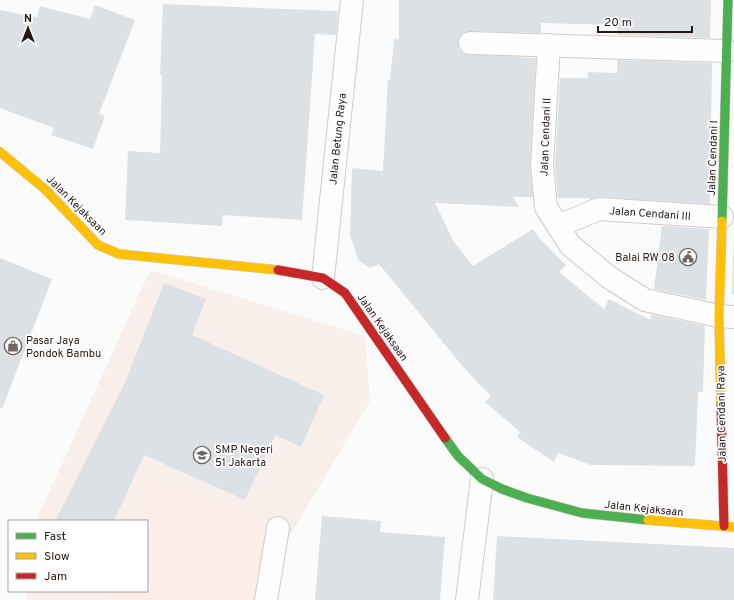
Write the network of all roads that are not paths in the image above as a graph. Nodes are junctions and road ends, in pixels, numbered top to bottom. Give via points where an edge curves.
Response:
1 (352, 0) edge
2 (728, 0) edge
3 (470, 43) dead end
4 (550, 46) junction
5 (727, 51) junction
6 (0, 152) edge
7 (722, 217) junction
8 (558, 226) junction
9 (323, 278) junction
10 (727, 316) edge
11 (482, 479) junction
12 (724, 526) junction
13 (734, 527) edge
14 (278, 528) dead end
15 (266, 600) edge
16 (467, 600) edge

1 - 9 street, Jalan Betung Raya
2 - 5 street, Jalan Cendani I
3 - 4 street
4 - 5 street
4 - 8 street, Jalan Cendani II via 542,165 546,207
5 - 7 street, Jalan Cendani I
6 - 9 street, Jalan Kejaksaan via 46,190 98,245 119,254 297,272
7 - 8 street, Jalan Cendani III via 599,209
7 - 10 street, Jalan Cendani I
8 - 10 street, Jalan Cendani II via 570,245 610,278 645,300
9 - 11 street, Jalan Kejaksaan via 345,294 458,456
10 - 12 street, Jalan Cendani Raya
11 - 12 street, Jalan Kejaksaan via 527,498 582,513 666,523
11 - 16 street
12 - 13 street, Jalan Kejaksaan
14 - 15 street

